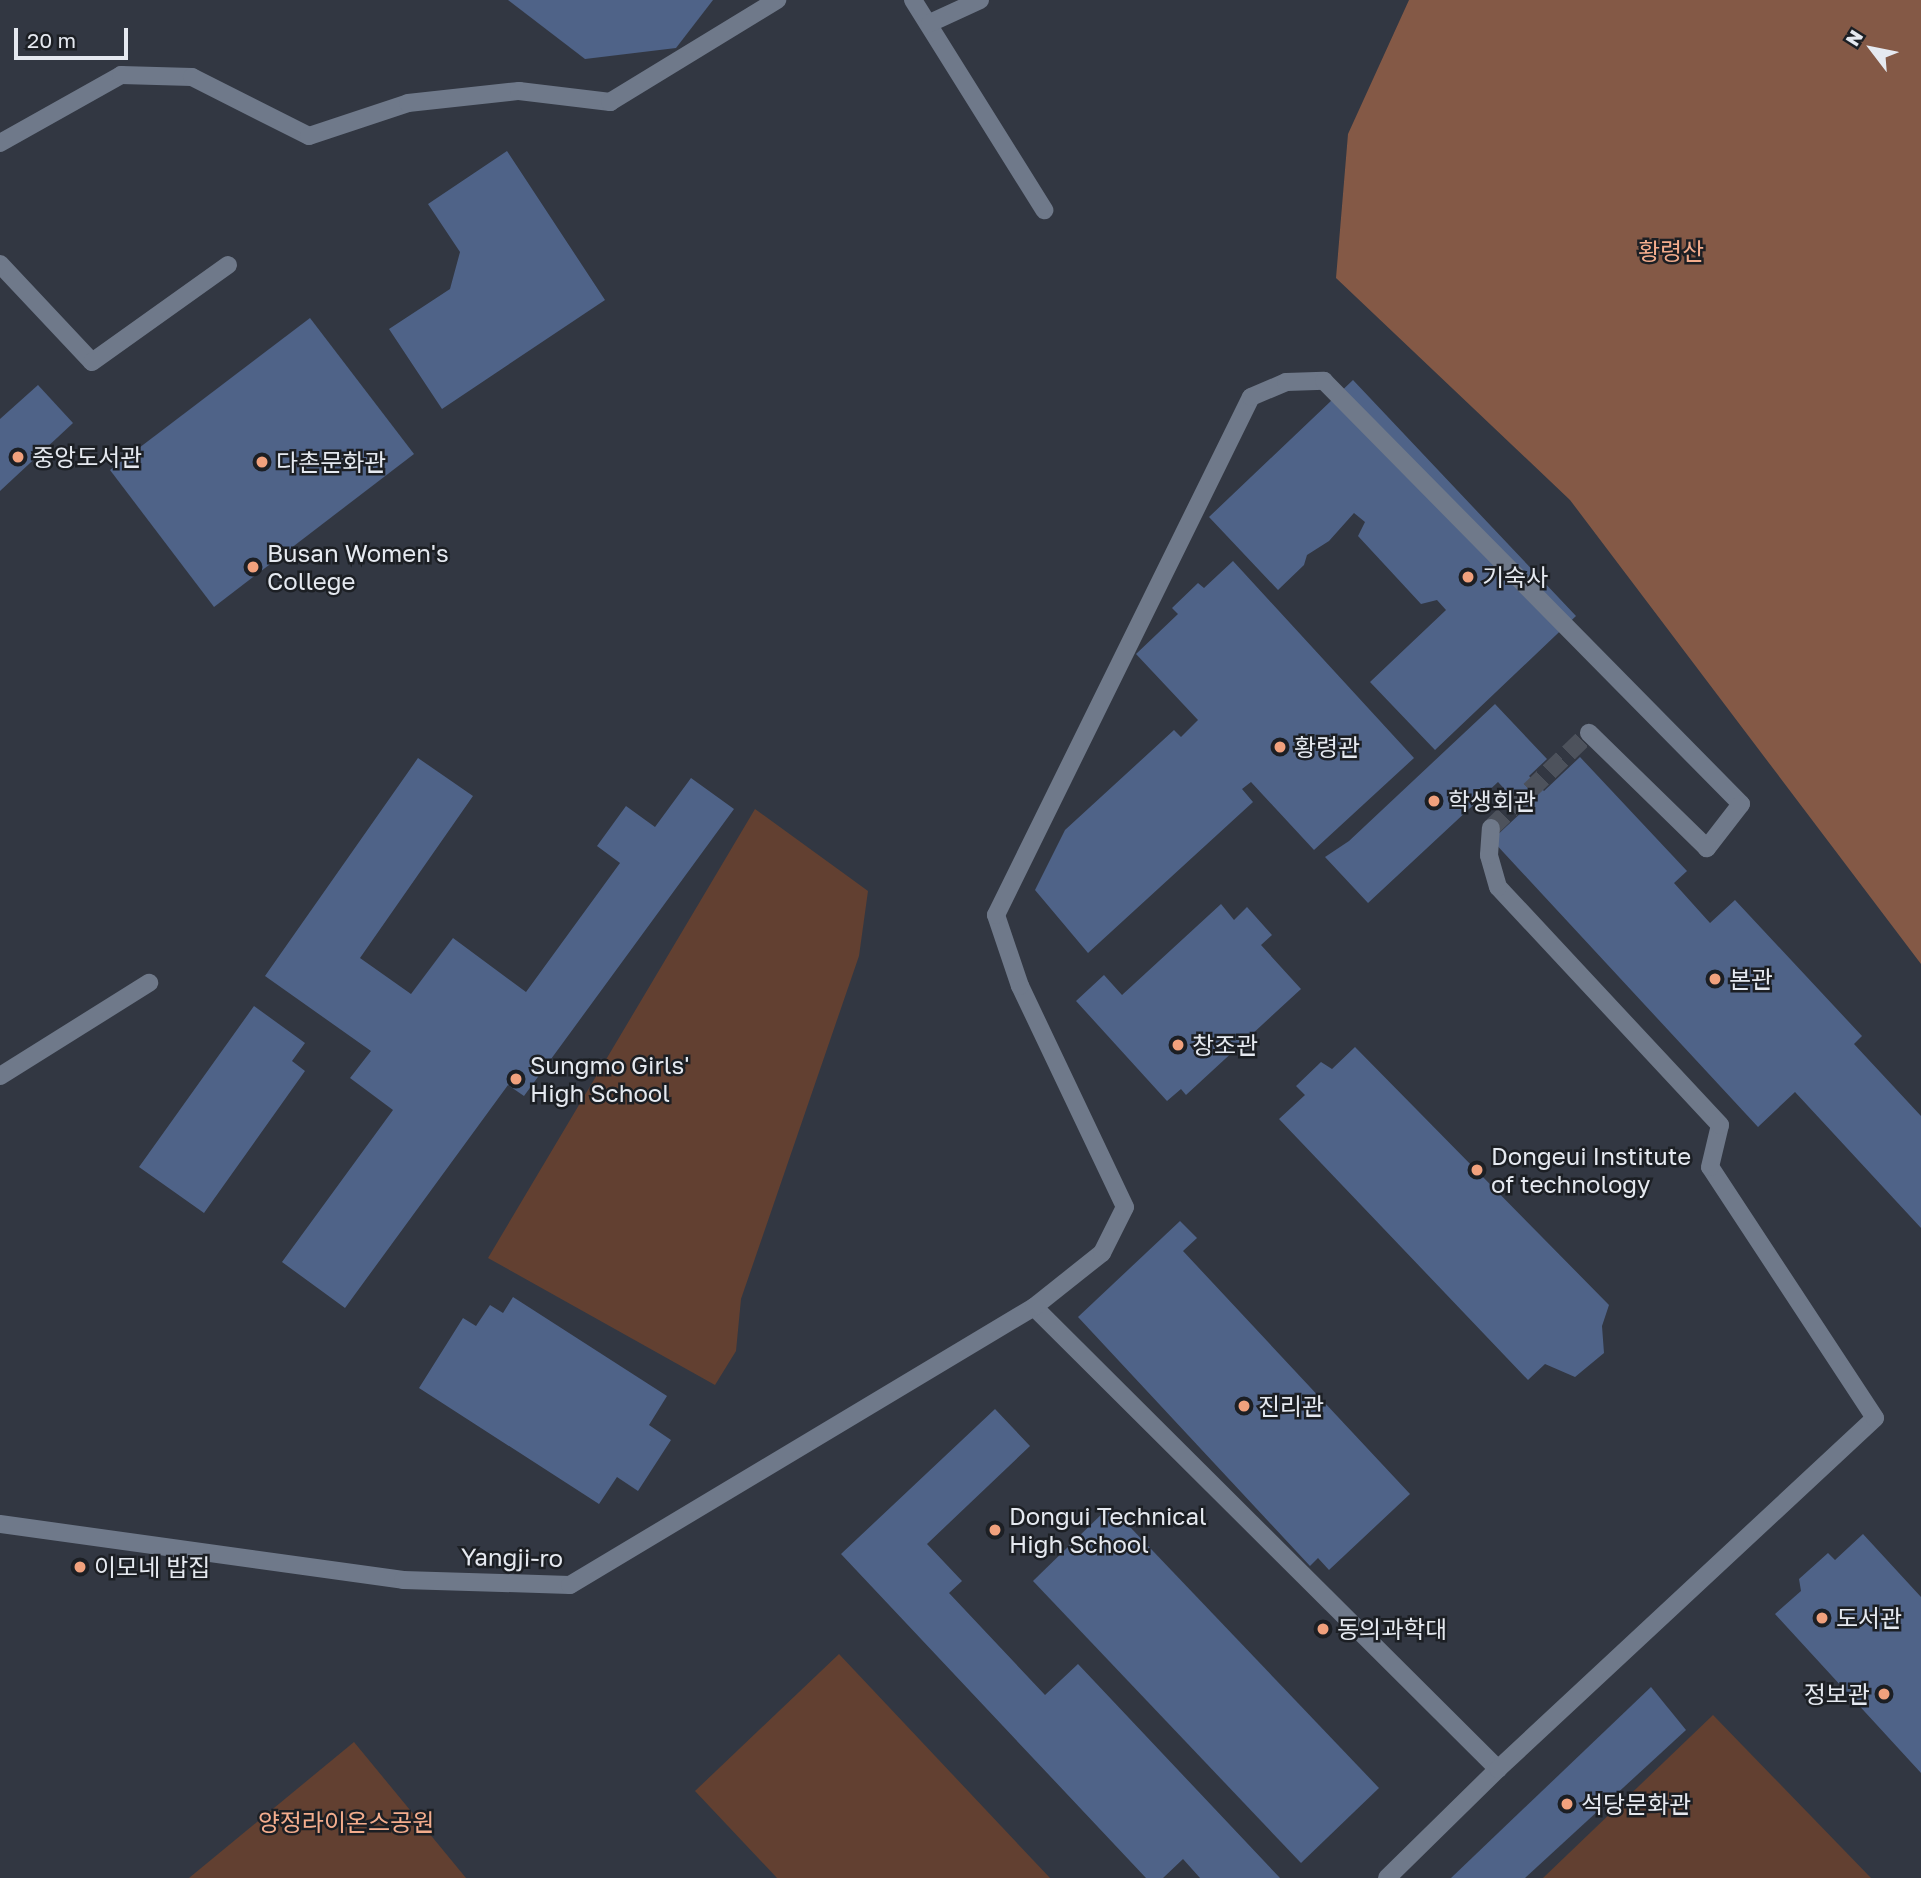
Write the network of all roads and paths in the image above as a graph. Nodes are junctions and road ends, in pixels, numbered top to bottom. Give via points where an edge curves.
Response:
1 (777, 0) edge
2 (913, 0) edge
3 (980, 0) edge
4 (929, 23) junction
5 (0, 143) edge
6 (1044, 210) dead end
7 (0, 264) edge
8 (228, 265) dead end
9 (1589, 733) dead end
10 (1491, 828) dead end
11 (149, 983) dead end
12 (0, 1076) edge
13 (1034, 1307) junction
14 (0, 1524) edge
15 (1498, 1769) junction
16 (1387, 1878) edge

1 - 5 street via 610,102 519,91 408,103 309,136 192,77 121,75
2 - 4 street
3 - 4 street
4 - 6 street
7 - 8 street via 92,362
9 - 13 street, Yangji-ro via 1707,848 1741,804 1324,381 1286,382 1251,397 996,915 1020,986 1125,1207 1102,1253
10 - 15 street via 1489,855 1498,887 1720,1125 1710,1167 1875,1418
11 - 12 street
13 - 14 street, Yangji-ro via 570,1585 403,1580
13 - 15 street
15 - 16 street

